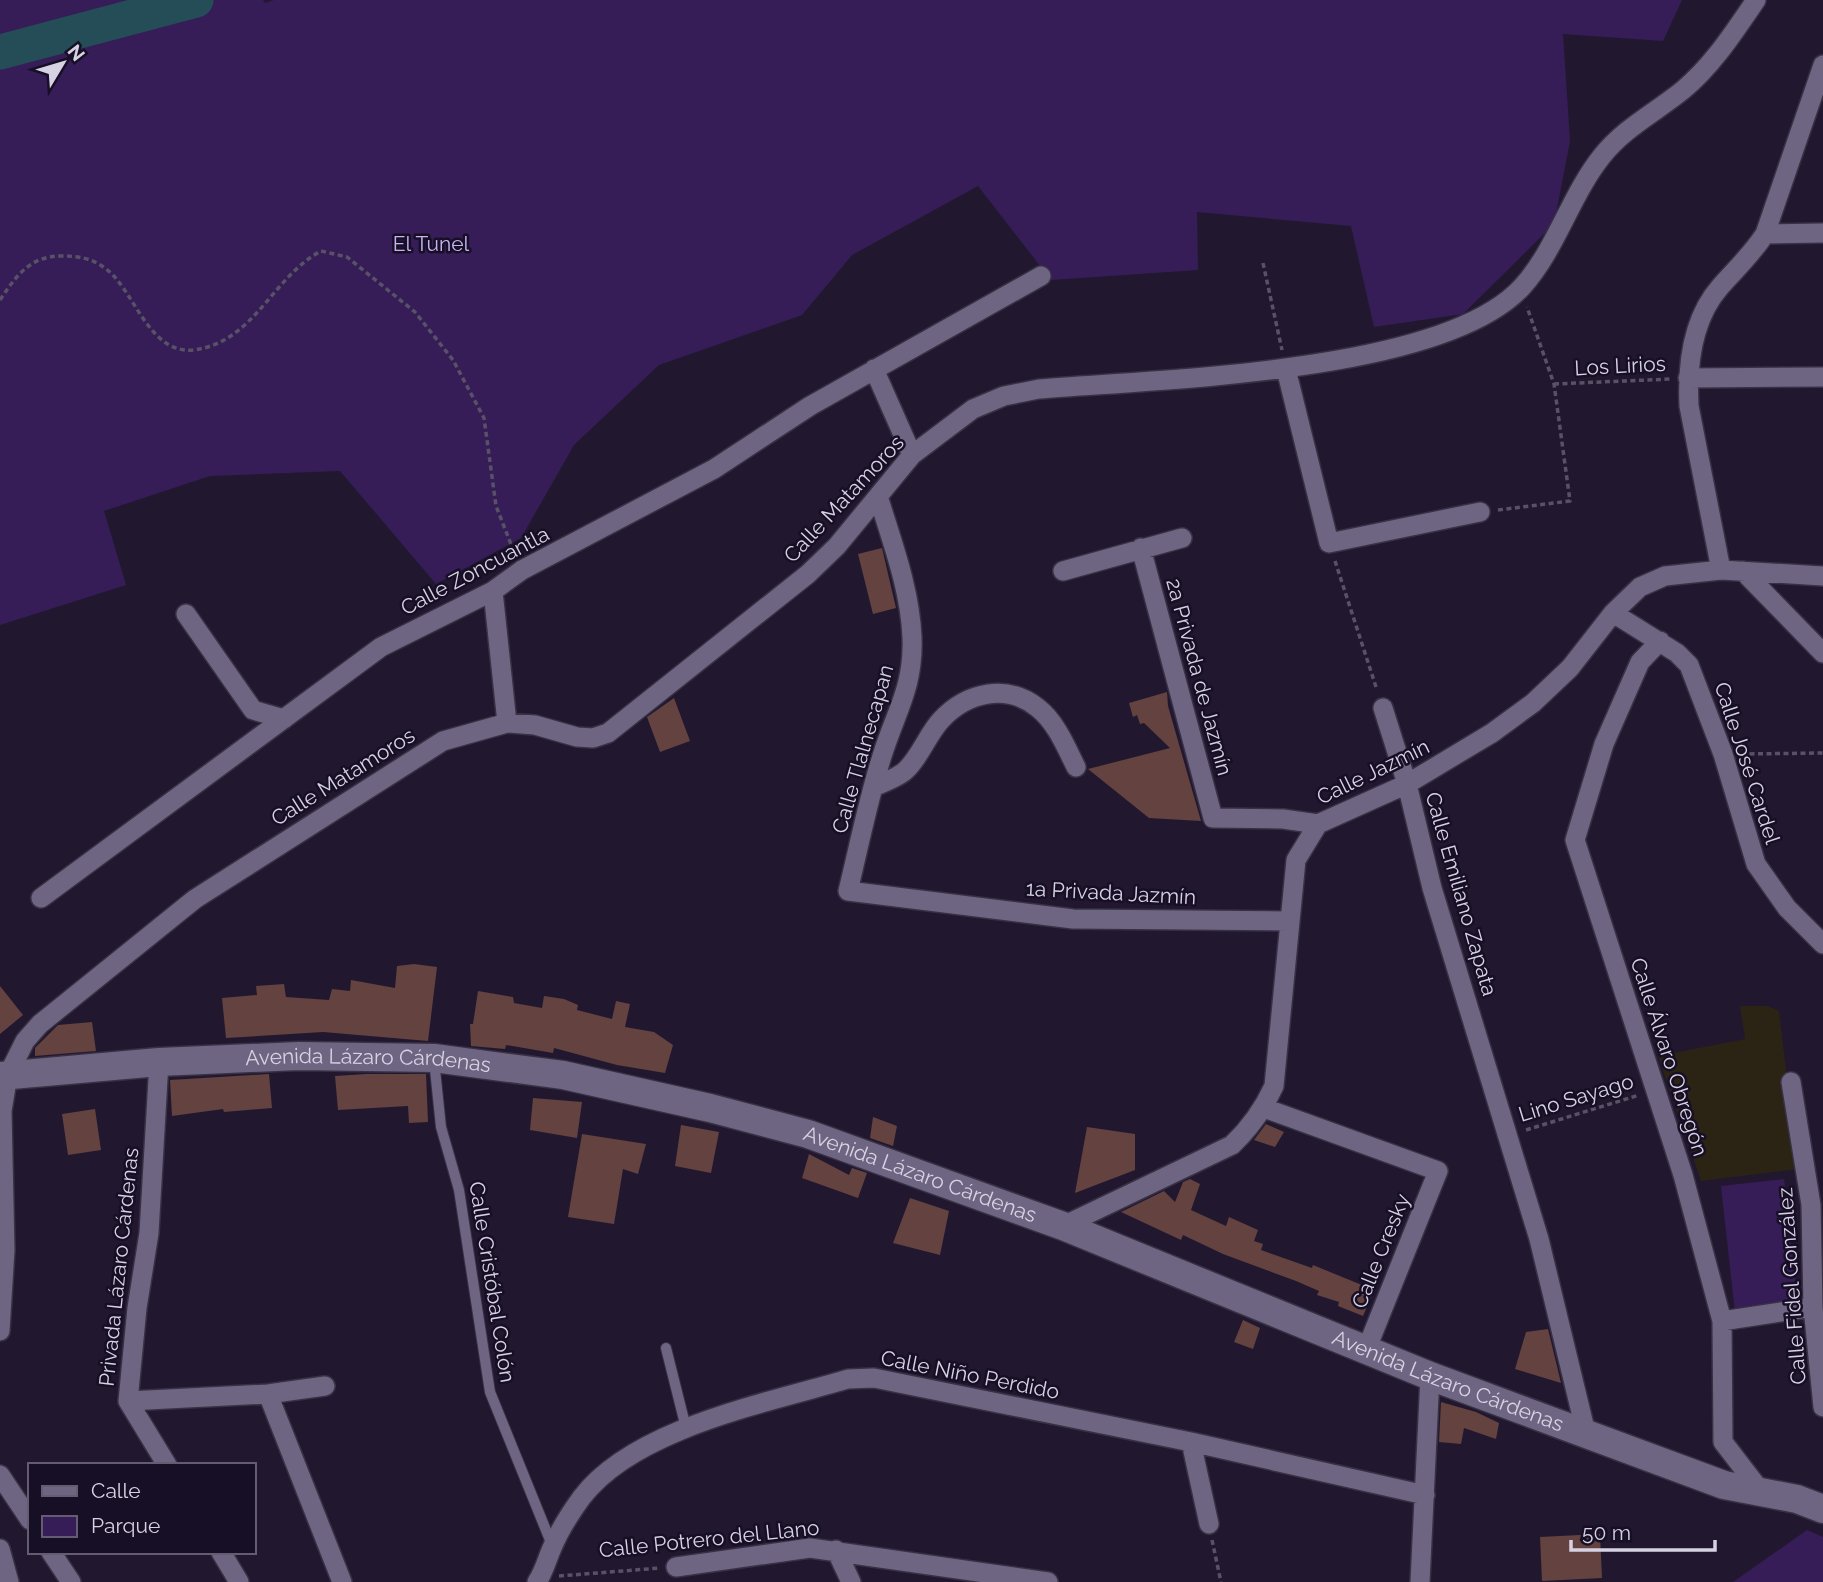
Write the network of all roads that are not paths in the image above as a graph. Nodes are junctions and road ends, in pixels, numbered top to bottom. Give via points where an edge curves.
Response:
1 (1756, 0) edge
2 (1823, 65) edge
3 (1823, 233) edge
4 (1765, 234) junction
5 (1041, 276) dead end
6 (874, 369) junction
7 (1286, 369) junction
8 (1823, 377) edge
9 (1688, 378) junction
10 (912, 455) junction
11 (878, 496) junction
12 (1480, 512) road end
13 (1182, 538) dead end
14 (1141, 548) junction
15 (1063, 570) dead end
16 (1721, 570) junction
17 (1743, 571) junction
18 (1823, 576) edge
19 (494, 591) junction
20 (1613, 613) junction
21 (186, 614) dead end
22 (1660, 642) junction
23 (1823, 653) edge
24 (1383, 708) road end
25 (284, 719) junction
26 (507, 723) junction
27 (1076, 767) dead end
28 (1407, 784) junction
29 (874, 787) junction
30 (1318, 824) junction
31 (848, 891) joint
32 (41, 898) dead end
33 (1288, 921) junction
34 (1823, 944) edge
35 (434, 1058) junction
36 (159, 1062) junction
37 (4, 1076) edge
38 (1791, 1082) dead end
39 (1264, 1108) junction
40 (1063, 1226) junction
41 (1813, 1307) junction
42 (1722, 1321) junction
43 (0, 1331) edge
44 (666, 1348) dead end
45 (1367, 1348) junction
46 (1430, 1376) junction
47 (325, 1385) dead end
48 (268, 1394) junction
49 (128, 1401) junction
50 (1823, 1407) edge
51 (686, 1428) junction
52 (1586, 1433) junction
53 (1191, 1442) junction
54 (166, 1463) edge
55 (0, 1475) edge
56 (1823, 1486) edge
57 (1763, 1494) junction
58 (1425, 1495) junction
59 (1797, 1499) junction
60 (1823, 1509) edge
61 (28, 1517) edge
62 (1209, 1524) road end
63 (552, 1546) junction
64 (0, 1549) edge
65 (836, 1550) junction
66 (52, 1554) edge
67 (222, 1554) edge
68 (676, 1567) road end
69 (539, 1580) edge
70 (9, 1582) edge
71 (71, 1582) edge
72 (239, 1582) edge
73 (342, 1582) edge
74 (851, 1582) edge
75 (1048, 1582) edge
76 (1420, 1582) edge

1 - 7 street, Calle Matamoros via 1717,57 1601,157 1544,258 1520,288 1488,313 1455,330
2 - 4 street
3 - 4 street
4 - 9 street via 1702,313
5 - 6 street, Calle Zoncuantla
6 - 10 street
6 - 19 street, Calle Zoncuantla via 714,469 522,570
7 - 10 street, Calle Matamoros via 1039,389 1003,396 973,409
7 - 12 street via 1329,543
8 - 9 street
9 - 16 street via 1689,405
10 - 11 street, Calle Matamoros
11 - 26 street, Calle Matamoros via 837,547 808,574 608,733 578,737 536,725
11 - 29 street, Calle Tlalnecapan via 904,580 912,636 907,694
13 - 14 street
14 - 15 street
14 - 30 street, 2a Privada de Jazmín via 1213,818
16 - 17 street, Calle Jazmín
16 - 20 street, Calle Jazmín via 1665,576 1640,587
17 - 18 street, Calle Jazmín
17 - 23 street
19 - 25 street, Calle Zoncuantla via 381,647
19 - 26 street
20 - 22 street, Calle José Cardel
20 - 28 street, Calle Jazmín via 1570,668 1533,703
21 - 25 street via 253,710
22 - 34 street, Calle José Cardel via 1689,665 1723,754 1756,864 1787,908
22 - 42 street, Calle Álvaro Obregón via 1640,662 1604,744 1575,840 1683,1175
24 - 28 street, Calle Emiliano Zapata
25 - 32 street, Calle Zoncuantla
26 - 37 street, Calle Matamoros via 443,741 195,899 40,1024
27 - 29 street via 1039,708 1015,695 989,693 964,700 940,721 906,771
28 - 30 street, Calle Jazmín
28 - 52 street, Calle Emiliano Zapata via 1432,888 1539,1239
29 - 31 street, Calle Tlalnecapan
30 - 33 street, Calle Jazmín via 1296,860
31 - 33 street, 1a Privada Jazmín via 1073,919
33 - 39 street, Calle Jazmín via 1275,1086
35 - 36 main road, Avenida Lázaro Cárdenas via 299,1056
35 - 40 main road, Avenida Lázaro Cárdenas via 563,1075 808,1134
35 - 63 lane, Calle Cristóbal Colón via 441,1127 458,1190 490,1392
36 - 37 main road, Avenida Lázaro Cárdenas
36 - 49 street, Privada Lázaro Cárdenas via 149,1233
37 - 43 street, Calle Matamoros via 5,1250
38 - 41 street, Calle Fidel González via 1811,1205
39 - 40 street, Calle Jazmín via 1232,1145
39 - 45 street, Calle Cresky via 1438,1171
40 - 45 main road, Avenida Lázaro Cárdenas
41 - 42 street
41 - 50 street, Calle Fidel González
42 - 57 street, Calle Álvaro Obregón via 1723,1442
44 - 51 lane
45 - 46 main road, Avenida Lázaro Cárdenas
46 - 52 main road, Avenida Lázaro Cárdenas
46 - 58 street
47 - 48 street
48 - 49 street
48 - 73 street
49 - 54 street, Privada Lázaro Cárdenas
51 - 53 street, Calle Niño Perdido via 848,1379 874,1378
51 - 63 street, Calle Niño Perdido via 611,1469 583,1496
52 - 57 main road, Avenida Lázaro Cárdenas via 1724,1485
53 - 58 street, Calle Niño Perdido
53 - 62 street
55 - 61 street
56 - 59 main road
57 - 59 main road, Avenida Lázaro Cárdenas
58 - 76 street
59 - 60 main road, Avenida Lázaro Cárdenas
63 - 69 street, Calle Niño Perdido
64 - 70 street
65 - 68 street, Calle Potrero del Llano via 810,1548
65 - 74 street
65 - 75 street, Calle Potrero del Llano
66 - 71 street
67 - 72 street

